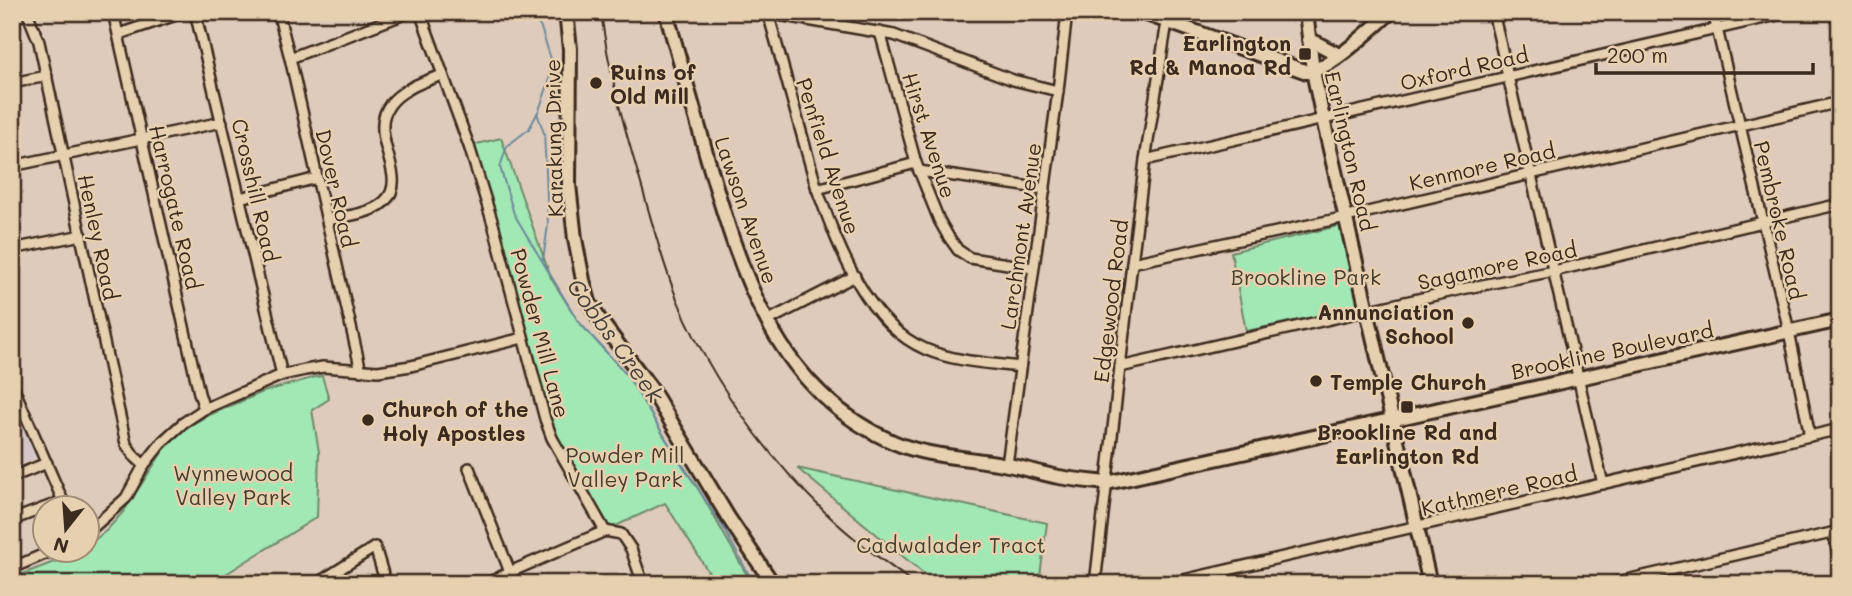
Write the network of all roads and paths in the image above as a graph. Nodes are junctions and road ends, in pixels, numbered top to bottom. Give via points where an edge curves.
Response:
1 (27, 12) edge
2 (113, 12) edge
3 (185, 12) edge
4 (195, 12) edge
5 (278, 12) edge
6 (410, 12) edge
7 (420, 12) edge
8 (566, 12) edge
9 (666, 12) edge
10 (1067, 12) edge
11 (1141, 12) edge
12 (1306, 12) edge
13 (1391, 12) edge
14 (1493, 12) edge
15 (1713, 12) edge
16 (1791, 12) edge
17 (764, 13) edge
18 (813, 16) edge
19 (1167, 22) junction
20 (1717, 29) junction
21 (880, 32) junction
22 (119, 34) junction
23 (1309, 39) junction
24 (1339, 55) junction
25 (290, 58) junction
26 (1313, 71) junction
27 (443, 75) junction
28 (47, 76) junction
29 (1507, 76) junction
30 (12, 83) edge
31 (1058, 91) junction
32 (1840, 102) edge
33 (1323, 119) junction
34 (222, 122) junction
35 (1740, 124) junction
36 (143, 139) junction
37 (63, 155) junction
38 (1145, 160) junction
39 (12, 166) edge
40 (918, 167) junction
41 (1530, 173) junction
42 (317, 178) junction
43 (817, 189) junction
44 (1045, 189) junction
45 (240, 198) junction
46 (1840, 204) edge
47 (1346, 217) junction
48 (327, 220) junction
49 (1762, 221) junction
50 (82, 235) junction
51 (12, 248) edge
52 (1132, 263) junction
53 (1033, 268) junction
54 (1553, 271) junction
55 (855, 276) junction
56 (1368, 312) junction
57 (1840, 320) edge
58 (767, 321) junction
59 (1789, 331) junction
60 (523, 338) junction
61 (1020, 367) junction
62 (1120, 367) junction
63 (361, 371) junction
64 (282, 375) junction
65 (1577, 377) junction
66 (12, 384) edge
67 (204, 409) junction
68 (1392, 419) junction
69 (1840, 429) edge
70 (1810, 436) junction
71 (47, 463) junction
72 (144, 465) junction
73 (1007, 465) junction
74 (469, 468) dead end
75 (12, 477) edge
76 (1107, 483) junction
77 (1603, 484) junction
78 (60, 494) edge
79 (32, 514) edge
80 (102, 519) edge
81 (12, 520) edge
82 (1417, 526) junction
83 (605, 531) junction
84 (1837, 532) edge
85 (32, 560) edge
86 (1840, 563) edge
87 (12, 568) edge
88 (510, 572) junction
89 (316, 584) edge
90 (386, 584) edge
91 (486, 584) edge
92 (643, 584) edge
93 (773, 584) edge
94 (1094, 584) edge
95 (1166, 584) edge
96 (1430, 584) edge
97 (1609, 584) edge

1 - 28 street, Henley Road
2 - 22 street, Harrogate Road
3 - 22 street
4 - 34 street, Crosshill Road
5 - 25 street, Dover Road
6 - 25 street
7 - 27 street, Powder Mill Lane
8 - 93 street, Karakung Drive via 569,185 589,302 644,377
9 - 58 street, Lawson Avenue via 725,220
10 - 31 street, Larchmont Avenue
11 - 19 street
12 - 23 street, Earlington Road
13 - 24 street
14 - 29 street
15 - 20 street, Pembroke Road
16 - 20 street, Oxford Road
17 - 18 street
17 - 43 street, Penfield Avenue
18 - 21 street
19 - 26 street via 1300,71
19 - 38 street, Edgewood Road
20 - 29 street, Oxford Road
20 - 35 street, Pembroke Road
21 - 31 street via 1013,80
21 - 40 street, Hirst Avenue
22 - 36 street, Harrogate Road
23 - 24 street
23 - 26 street, Earlington Road
24 - 26 street
25 - 42 street, Dover Road
26 - 33 street, Earlington Road
27 - 48 street via 405,90 386,113 383,139 394,179 387,200
27 - 60 street, Powder Mill Lane via 494,227
28 - 30 street
28 - 37 street, Henley Road
29 - 33 street, Oxford Road
29 - 41 street
31 - 44 street, Larchmont Avenue
32 - 35 street, Kenmore Road
33 - 38 street, Oxford Road
33 - 47 street, Earlington Road
34 - 36 street
34 - 45 street, Crosshill Road
35 - 41 street, Kenmore Road
35 - 49 street, Pembroke Road
36 - 37 street
36 - 67 street, Harrogate Road
37 - 39 street
37 - 50 street, Henley Road
38 - 52 street, Edgewood Road
40 - 43 street
40 - 44 street
40 - 53 street, Hirst Avenue via 939,220 958,250 970,258
41 - 47 street, Kenmore Road
41 - 54 street
42 - 45 street
42 - 48 street, Dover Road
43 - 55 street, Penfield Avenue
44 - 53 street, Larchmont Avenue
45 - 64 street, Crosshill Road
46 - 49 street, Sagamore Road
47 - 52 street, Kenmore Road
47 - 56 street, Earlington Road
48 - 63 street, Dover Road
49 - 54 street, Sagamore Road
49 - 59 street, Pembroke Road
50 - 51 street
50 - 72 street, Henley Road via 126,444
52 - 62 street, Edgewood Road
53 - 61 street, Larchmont Avenue
54 - 56 street, Sagamore Road
54 - 65 street
55 - 58 street
55 - 61 street, Penfield Avenue via 890,325 923,348
56 - 62 street, Sagamore Road
56 - 68 street, Earlington Road
57 - 59 street, Brookline Boulevard
58 - 73 street, Lawson Avenue via 814,388 873,432 924,453
59 - 65 street, Brookline Boulevard
59 - 70 street, Pembroke Road
60 - 63 street via 411,366
60 - 83 street, Powder Mill Lane via 552,438
61 - 73 street, Larchmont Avenue
62 - 76 street, Edgewood Road
63 - 64 street via 323,368
64 - 67 street
65 - 68 street, Brookline Boulevard
65 - 77 street
66 - 71 street
67 - 72 street via 163,441
68 - 76 street, Brookline Boulevard
68 - 82 street, Earlington Road
69 - 70 street, Kathmere Road
70 - 77 street, Kathmere Road
71 - 75 street
71 - 78 street
72 - 80 street via 126,498
73 - 76 street, Lawson Avenue
74 - 88 street
76 - 94 street, Edgewood Road
77 - 82 street, Kathmere Road
79 - 81 street
82 - 95 street, Kathmere Road
82 - 96 street, Earlington Road
83 - 88 street
83 - 92 street via 621,534
84 - 86 street
84 - 97 street
85 - 87 street
88 - 91 street
89 - 90 street via 374,547

